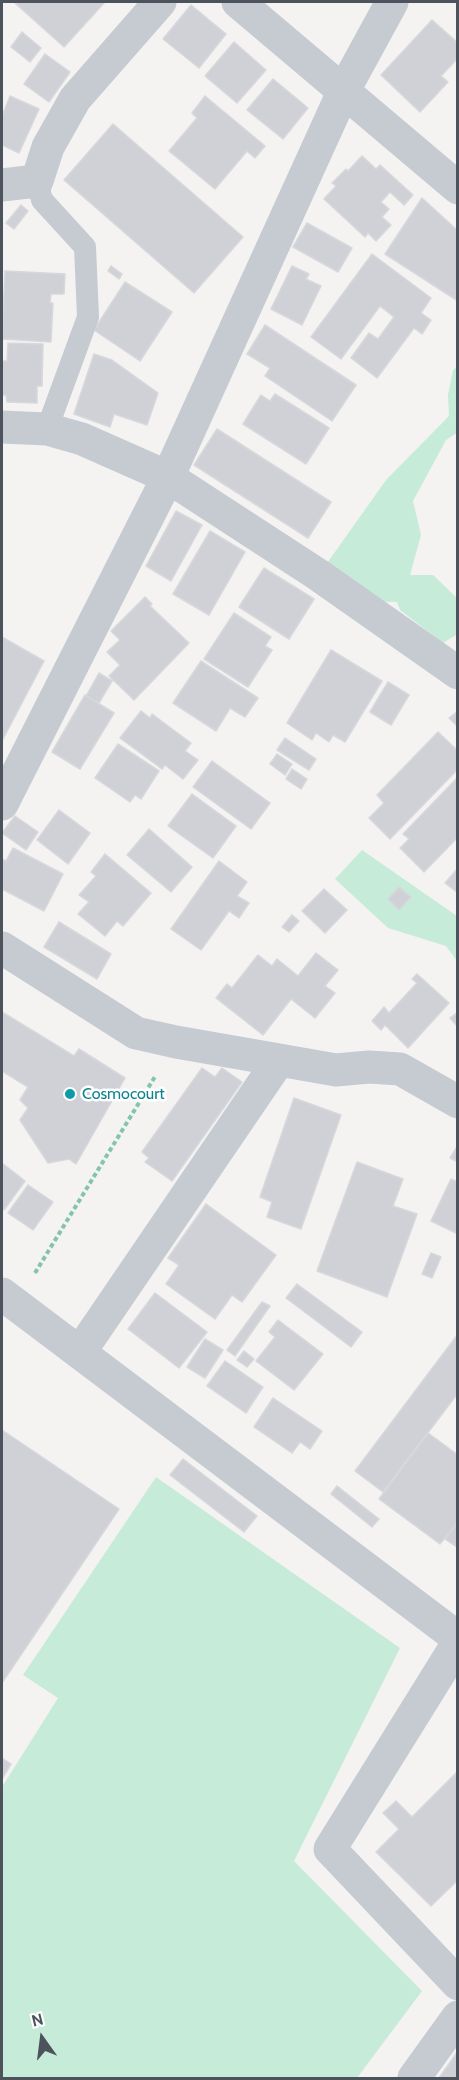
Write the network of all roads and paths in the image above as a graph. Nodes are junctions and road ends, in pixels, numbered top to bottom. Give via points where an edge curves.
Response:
1 (160, 2) edge
2 (238, 2) edge
3 (392, 2) edge
4 (344, 90) junction
5 (37, 181) junction
6 (2, 185) edge
7 (458, 188) edge
8 (2, 427) edge
9 (47, 429) junction
10 (168, 477) junction
11 (458, 673) edge
12 (2, 804) edge
13 (2, 948) edge
14 (176, 1042) junction
15 (279, 1060) junction
16 (458, 1102) edge
17 (8, 1299) edge
18 (80, 1352) junction
19 (458, 1638) edge
20 (458, 1642) edge
21 (458, 1984) edge
22 (458, 2017) edge
23 (414, 2079) edge

1 - 5 street via 75,99 48,147
2 - 4 street
3 - 4 street
4 - 7 street
4 - 10 street
5 - 6 street
5 - 9 lane via 42,200 85,246 88,317
8 - 9 street
9 - 10 street via 82,439
10 - 11 street via 317,574
10 - 12 street
13 - 14 street via 136,1033
14 - 15 street
14 - 17 path
15 - 16 street via 336,1070 369,1066 400,1069
15 - 18 street
17 - 18 street
18 - 19 street
20 - 21 street via 330,1849
22 - 23 street

